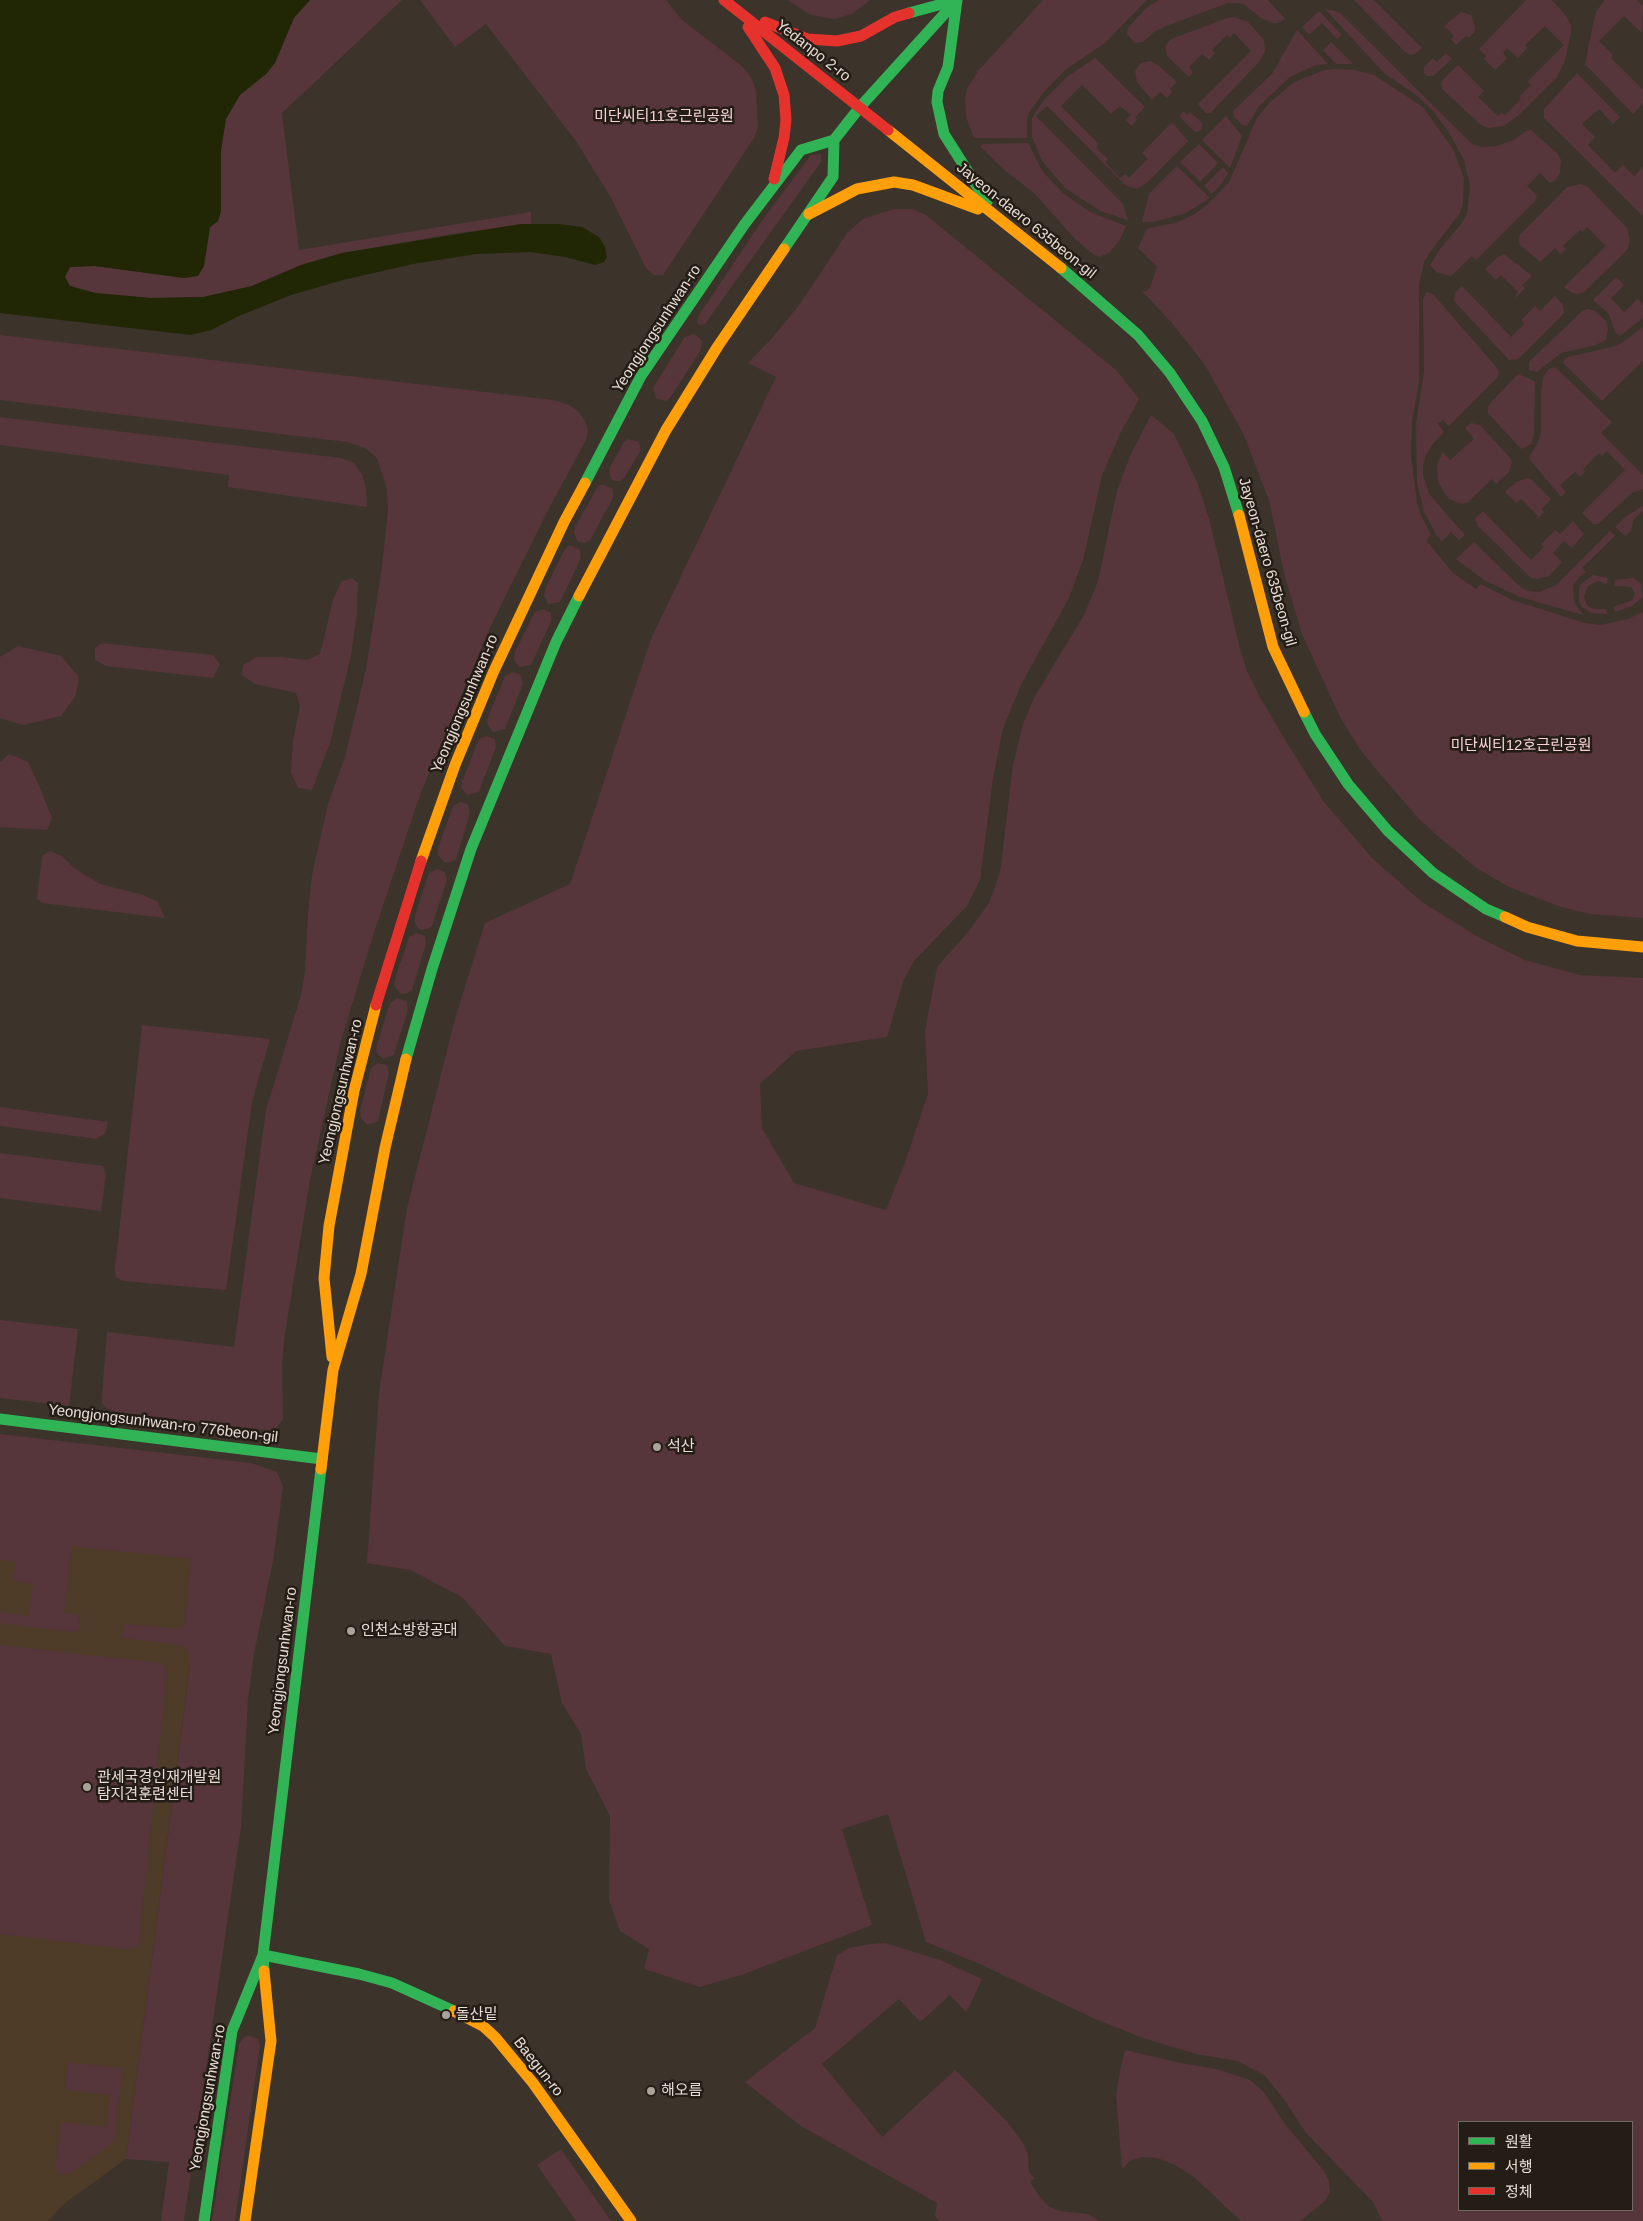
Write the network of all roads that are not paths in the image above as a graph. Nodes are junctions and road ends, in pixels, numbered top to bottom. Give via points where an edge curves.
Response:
1 (724, 0) edge
2 (957, 0) edge
3 (735, 8) junction
4 (860, 107) junction
5 (834, 140) junction
6 (771, 189) junction
7 (995, 215) junction
8 (806, 216) junction
9 (1643, 947) edge
10 (333, 1370) junction
11 (0, 1420) edge
12 (322, 1459) junction
13 (263, 1955) junction
14 (204, 2221) edge
15 (245, 2221) edge
16 (631, 2221) edge

1 - 3 main road, Yedanpo 2-ro
2 - 3 main road via 895,17 861,36 838,42 808,39
2 - 4 main road
2 - 7 main road via 948,67 938,91 940,122 944,134
3 - 4 main road, Yedanpo 2-ro
3 - 6 main road via 775,68 784,95 784,138
4 - 5 main road
4 - 7 main road, Jayeon-daero 635beon-gil
5 - 6 main road, Yeongjongsunhwan-ro via 801,150
5 - 8 main road, Yeongjongsunhwan-ro via 833,176
6 - 10 main road, Yeongjongsunhwan-ro via 641,376 526,600 455,765 405,908 354,1091 329,1226 324,1278
7 - 8 main road via 914,185 894,182 857,189
7 - 9 main road, Jayeon-daero 635beon-gil via 1138,335 1170,373 1202,421 1236,501 1258,597 1273,647 1288,681 1315,734 1348,784 1388,831 1433,873 1486,909 1527,927 1577,941
8 - 10 main road, Yeongjongsunhwan-ro via 666,430 556,642 512,743 471,849 407,1055 361,1274
10 - 12 main road, Yeongjongsunhwan-ro
11 - 12 main road, Yeongjongsunhwan-ro 776beon-gil
12 - 13 main road, Yeongjongsunhwan-ro
13 - 14 main road, Yeongjongsunhwan-ro via 232,2031
13 - 15 main road, Yeongjongsunhwan-ro via 271,2041
13 - 16 main road, Baegun-ro via 392,1983 483,2026 533,2084

